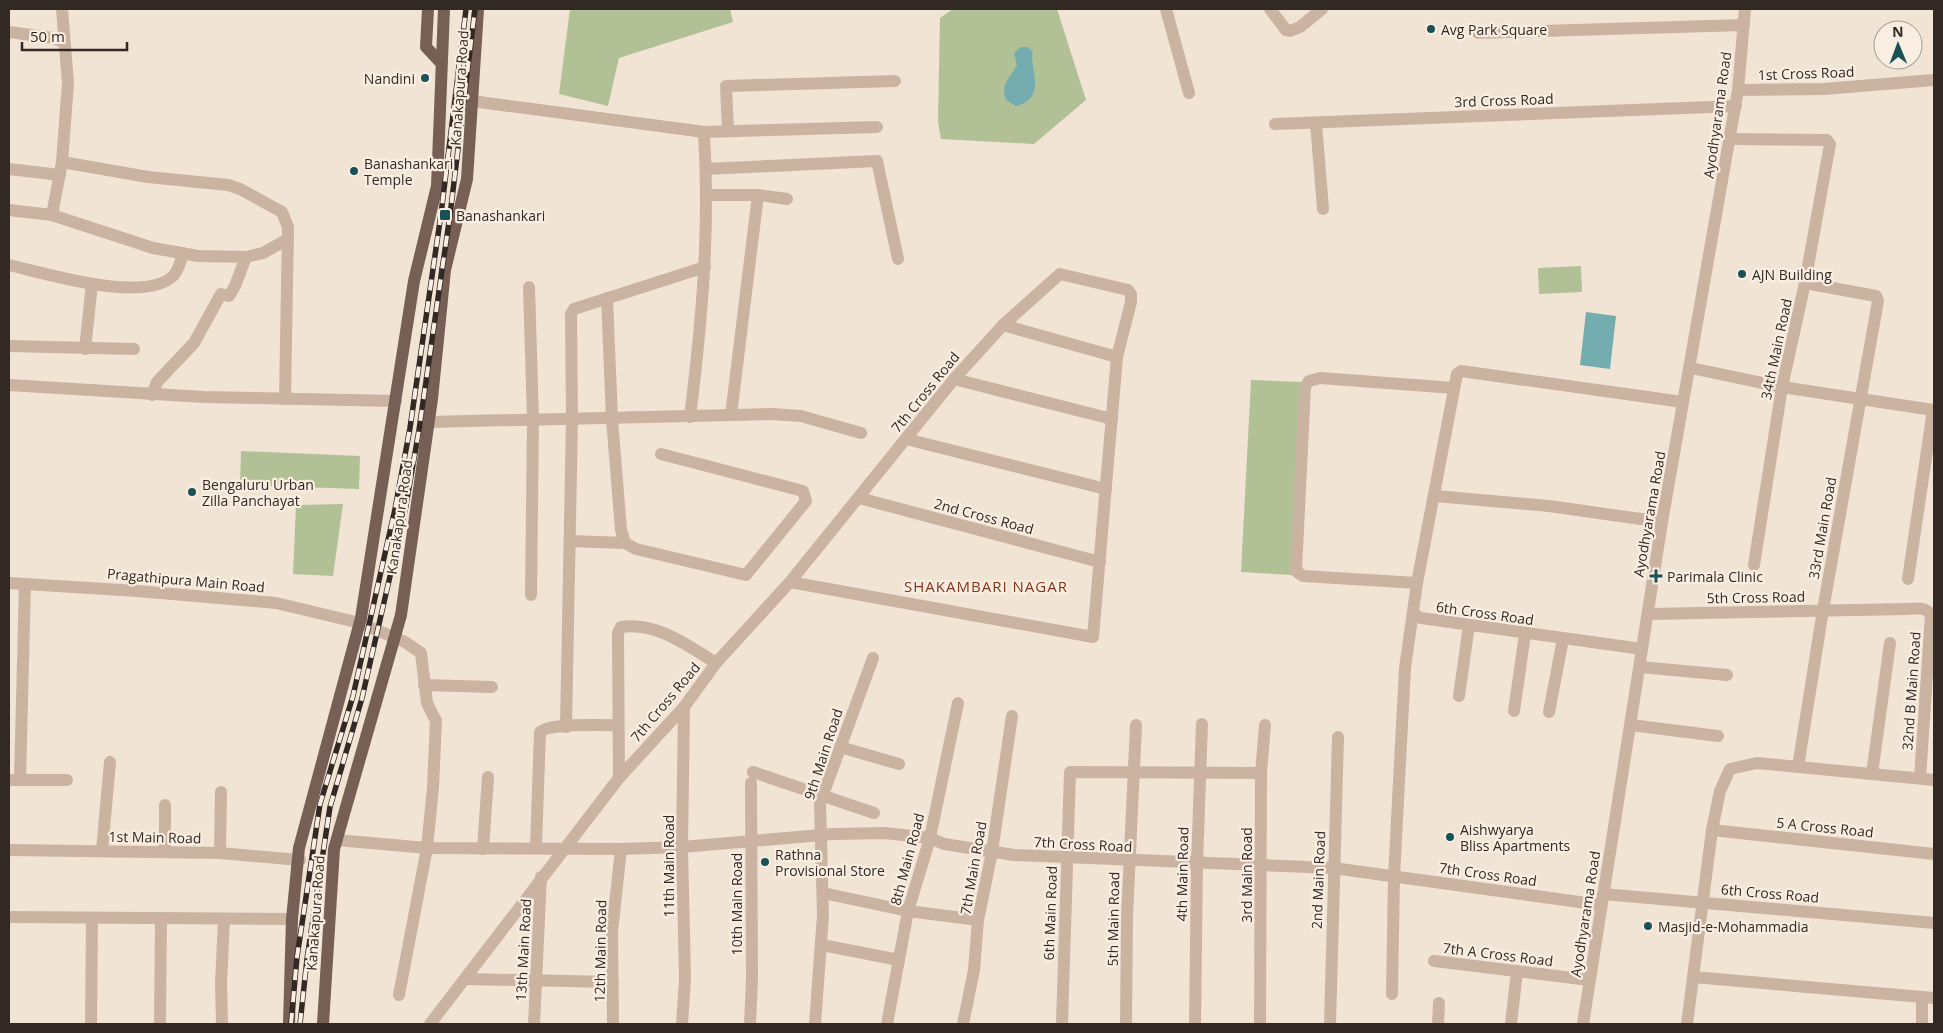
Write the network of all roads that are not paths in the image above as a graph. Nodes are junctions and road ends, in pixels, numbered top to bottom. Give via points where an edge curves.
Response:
1 (62, 9) edge
2 (428, 9) edge
3 (444, 9) edge
4 (1166, 9) edge
5 (1270, 9) edge
6 (1322, 9) edge
7 (1746, 9) edge
8 (480, 12) edge
9 (1744, 25) junction
10 (9, 32) edge
11 (1478, 33) dead end
12 (65, 43) junction
13 (441, 63) junction
14 (1934, 80) edge
15 (895, 81) dead end
16 (1738, 90) junction
17 (1189, 93) dead end
18 (472, 102) junction
19 (1736, 106) junction
20 (1316, 123) junction
21 (1274, 124) dead end
22 (878, 127) dead end
23 (728, 131) junction
24 (704, 132) junction
25 (1730, 139) junction
26 (62, 162) junction
27 (9, 169) edge
28 (706, 169) junction
29 (60, 175) junction
30 (706, 195) junction
31 (758, 195) junction
32 (787, 199) dead end
33 (1323, 209) dead end
34 (9, 210) edge
35 (52, 215) junction
36 (288, 239) junction
37 (183, 253) junction
38 (246, 257) junction
39 (898, 259) dead end
40 (9, 265) edge
41 (705, 267) junction
42 (1805, 283) junction
43 (92, 284) junction
44 (529, 287) dead end
45 (607, 298) junction
46 (1003, 325) junction
47 (9, 346) edge
48 (86, 349) junction
49 (134, 349) dead end
50 (1117, 357) junction
51 (1690, 368) junction
52 (954, 379) junction
53 (9, 385) edge
54 (1782, 386) junction
55 (1454, 388) junction
56 (152, 395) junction
57 (1860, 399) junction
58 (285, 400) junction
59 (396, 401) junction
60 (1683, 402) junction
61 (1933, 410) edge
62 (731, 415) junction
63 (690, 417) junction
64 (612, 418) junction
65 (572, 419) junction
66 (1112, 419) junction
67 (533, 420) junction
68 (428, 422) junction
69 (861, 434) dead end
70 (906, 439) junction
71 (661, 454) dead end
72 (1106, 488) junction
73 (1435, 496) junction
74 (859, 498) junction
75 (1662, 522) junction
76 (570, 541) junction
77 (625, 543) junction
78 (1100, 562) junction
79 (1754, 565) dead end
80 (1908, 579) dead end
81 (790, 582) junction
82 (1417, 583) junction
83 (9, 584) edge
84 (26, 584) junction
85 (531, 596) dead end
86 (1925, 609) joint
87 (1823, 610) junction
88 (1414, 614) junction
89 (1648, 614) junction
90 (360, 623) junction
91 (1469, 625) junction
92 (1526, 634) junction
93 (394, 637) junction
94 (1563, 639) junction
95 (1890, 643) dead end
96 (1642, 649) junction
97 (873, 658) dead end
98 (716, 663) junction
99 (1640, 667) junction
100 (1727, 675) dead end
101 (424, 685) junction
102 (492, 687) dead end
103 (1460, 696) dead end
104 (958, 703) dead end
105 (684, 707) junction
106 (1514, 711) dead end
107 (1549, 712) dead end
108 (1012, 716) dead end
109 (1202, 724) dead end
110 (618, 725) junction
111 (1136, 725) dead end
112 (1265, 725) dead end
113 (1632, 725) junction
114 (566, 727) junction
115 (1718, 736) dead end
116 (1338, 737) dead end
117 (840, 747) junction
118 (110, 762) dead end
119 (899, 764) dead end
120 (1798, 767) junction
121 (1132, 773) junction
122 (1200, 773) junction
123 (1261, 773) junction
124 (1872, 774) junction
125 (488, 777) dead end
126 (619, 778) junction
127 (1920, 778) junction
128 (14, 780) edge
129 (67, 780) dead end
130 (1934, 780) edge
131 (221, 792) dead end
132 (822, 796) junction
133 (165, 806) dead end
134 (874, 813) dead end
135 (1712, 830) junction
136 (822, 836) junction
137 (930, 838) junction
138 (336, 840) junction
139 (750, 842) junction
140 (536, 847) junction
141 (564, 847) junction
142 (682, 847) junction
143 (427, 848) junction
144 (483, 849) junction
145 (620, 849) junction
146 (9, 850) edge
147 (102, 851) junction
148 (165, 852) junction
149 (992, 852) junction
150 (220, 853) junction
151 (1934, 854) edge
152 (1067, 858) junction
153 (300, 860) junction
154 (1130, 861) junction
155 (1197, 863) junction
156 (1262, 864) junction
157 (1333, 868) junction
158 (1394, 876) junction
159 (541, 877) junction
160 (823, 893) junction
161 (1602, 899) junction
162 (1702, 902) junction
163 (908, 911) junction
164 (9, 918) edge
165 (92, 918) junction
166 (292, 919) junction
167 (161, 920) junction
168 (224, 920) junction
169 (978, 920) junction
170 (1934, 923) edge
171 (822, 945) junction
172 (899, 960) junction
173 (1434, 961) dead end
174 (1517, 971) junction
175 (1692, 977) junction
176 (465, 978) junction
177 (536, 979) junction
178 (1589, 980) junction
179 (613, 982) junction
180 (1392, 994) dead end
181 (399, 995) dead end
182 (1928, 997) edge
183 (1439, 1003) dead end
184 (91, 1024) edge
185 (160, 1024) edge
186 (222, 1024) edge
187 (288, 1024) edge
188 (323, 1024) edge
189 (430, 1024) edge
190 (534, 1024) edge
191 (613, 1024) edge
192 (682, 1024) edge
193 (750, 1024) edge
194 (815, 1024) edge
195 (887, 1024) edge
196 (963, 1024) edge
197 (1062, 1024) edge
198 (1126, 1024) edge
199 (1195, 1024) edge
200 (1260, 1024) edge
201 (1330, 1024) edge
202 (1438, 1024) edge
203 (1511, 1024) edge
204 (1583, 1024) edge
205 (1687, 1024) edge
206 (1922, 1024) edge

1 - 12 street
2 - 13 main road via 426,47
3 - 13 main road, Kanakapura Road
4 - 17 street
5 - 6 street via 1290,31
7 - 9 street, Ayodhyarama Road
8 - 18 main road, Kanakapura Road
9 - 11 street
9 - 16 street, Ayodhyarama Road
10 - 12 street via 53,38
12 - 26 street via 68,82
13 - 59 main road, Kanakapura Road via 437,186 414,280
14 - 16 street, 1st Cross Road via 1824,89
15 - 23 street via 726,86
16 - 19 street, Ayodhyarama Road
18 - 24 street
18 - 68 main road, Kanakapura Road via 467,179 445,270
19 - 20 street, 3rd Cross Road
19 - 25 street, Ayodhyarama Road
20 - 21 street, 3rd Cross Road
20 - 33 street
22 - 23 street
23 - 24 street
24 - 28 street
25 - 42 street, 34th Main Road via 1827,140 1830,144
25 - 51 street, Ayodhyarama Road
26 - 29 street
26 - 36 street via 240,189 282,212 286,218
27 - 29 street
28 - 30 street
28 - 39 street via 877,161
29 - 35 street
30 - 31 street
30 - 41 street
31 - 32 street
31 - 62 street
34 - 35 street
35 - 37 street via 153,248
36 - 38 street via 263,253
36 - 58 street
37 - 38 street
37 - 43 street via 175,274 166,281 136,288
38 - 56 street via 229,296 221,294 194,343 157,382
40 - 43 street
41 - 45 street
41 - 63 street
42 - 54 street, 34th Main Road
42 - 57 street, 33rd Main Road via 1876,296 1878,301
43 - 48 street
44 - 67 street
45 - 64 street
45 - 65 street via 574,309 571,314
46 - 50 street
46 - 50 street, 7th Cross Road via 1060,274 1120,286 1131,294 1131,302
46 - 52 street, 7th Cross Road
47 - 48 street
48 - 49 street
50 - 66 street, 7th Cross Road
51 - 54 street
51 - 60 street, Ayodhyarama Road
52 - 66 street
52 - 70 street, 7th Cross Road
53 - 56 street
54 - 57 street
54 - 79 street, 34th Main Road
55 - 60 street via 1457,374 1461,372
55 - 73 street
55 - 82 street via 1320,378 1309,381 1305,387 1296,571 1303,576
56 - 58 street
57 - 61 street
57 - 87 street, 33rd Main Road
58 - 59 street
59 - 90 main road, Kanakapura Road
60 - 75 street, Ayodhyarama Road
61 - 80 street
62 - 63 street
62 - 69 street via 801,416
63 - 64 street
64 - 65 street
64 - 77 street via 621,530
65 - 67 street
65 - 76 street
66 - 72 street, 7th Cross Road
67 - 68 street
67 - 85 street
68 - 93 main road, Kanakapura Road via 401,615
70 - 72 street
70 - 74 street, 7th Cross Road
71 - 77 street via 803,491 806,501 746,575 636,549
72 - 78 street, 7th Cross Road
73 - 75 street via 1549,506
73 - 82 street
74 - 78 street, 2nd Cross Road
74 - 81 street, 7th Cross Road
75 - 89 street, Ayodhyarama Road
76 - 77 street
76 - 114 street
78 - 81 street, 7th Cross Road via 1093,637
81 - 98 street, 7th Cross Road
82 - 88 street
83 - 84 street, Pragathipura Main Road
84 - 90 street, Pragathipura Main Road via 276,603
84 - 128 street
86 - 87 street, 5th Cross Road
86 - 127 street, 32nd B Main Road via 1931,615
87 - 89 street, 5th Cross Road
87 - 120 street, 33rd Main Road
88 - 91 street, 6th Cross Road via 1421,618
88 - 158 street via 1405,668
89 - 96 street, Ayodhyarama Road
90 - 93 street, Pragathipura Main Road
90 - 153 main road, Kanakapura Road via 299,848
91 - 92 street, 6th Cross Road
91 - 103 street
92 - 94 street, 6th Cross Road
92 - 106 street
93 - 101 street, Pragathipura Main Road via 421,653
93 - 138 main road, Kanakapura Road
94 - 96 street, 6th Cross Road
94 - 107 street
95 - 124 street
96 - 99 street, Ayodhyarama Road
97 - 117 street, 9th Main Road
98 - 105 street, 7th Cross Road
98 - 110 street via 669,634 646,628 621,627 618,633
99 - 100 street
99 - 113 street, Ayodhyarama Road
101 - 102 street
101 - 143 street via 427,704 436,721
104 - 137 street, 8th Main Road
105 - 126 street, 7th Cross Road
105 - 142 street, 11th Main Road
108 - 149 street, 7th Main Road
109 - 122 street, 4th Main Road
110 - 114 street
110 - 126 street
111 - 121 street, 5th Main Road
112 - 123 street, 3rd Main Road
113 - 115 street
113 - 161 street, Ayodhyarama Road
114 - 140 street via 544,729 538,738
116 - 157 street, 2nd Main Road
117 - 119 street
117 - 132 street, 9th Main Road
118 - 147 street
120 - 124 street
120 - 135 street via 1758,763 1730,769 1720,791
121 - 122 street
121 - 152 street, 6th Main Road via 1070,772
121 - 154 street, 5th Main Road
122 - 123 street
122 - 155 street, 4th Main Road
123 - 156 street, 3rd Main Road
124 - 127 street
125 - 144 street
126 - 141 street, 7th Cross Road
127 - 130 street
128 - 129 street
131 - 150 street
132 - 134 street
132 - 136 street, 9th Main Road
132 - 139 street, 10th Main Road via 752,778
133 - 148 street
135 - 151 street, 5 A Cross Road
135 - 162 street
136 - 137 street, 7th Cross Road via 885,832
136 - 139 street, 7th Cross Road
136 - 160 street, 9th Main Road
137 - 149 street, 7th Cross Road via 944,844
137 - 163 street, 8th Main Road
138 - 143 street
138 - 188 main road, Kanakapura Road
139 - 142 street, 7th Cross Road
139 - 193 street, 10th Main Road
140 - 141 street
140 - 144 street
141 - 145 street, 7th Cross Road
141 - 159 street, 7th Cross Road
142 - 145 street, 7th Cross Road
142 - 192 street, 11th Main Road via 685,979
143 - 144 street
143 - 181 street
145 - 179 street, 12th Main Road via 612,932
146 - 147 street, 1st Main Road
147 - 148 street, 1st Main Road
148 - 150 street, 1st Main Road
149 - 152 street, 7th Cross Road
149 - 169 street, 7th Main Road
150 - 153 street, 1st Main Road
152 - 154 street, 7th Cross Road
152 - 197 street, 6th Main Road
153 - 166 main road, Kanakapura Road
154 - 155 street, 7th Cross Road
154 - 198 street, 5th Main Road
155 - 156 street, 7th Cross Road
155 - 199 street, 4th Main Road
156 - 157 street, 7th Cross Road
156 - 200 street, 3rd Main Road
157 - 158 street, 7th Cross Road
157 - 201 street, 2nd Main Road
158 - 161 street, 7th Cross Road
158 - 180 street
159 - 176 street, 7th Cross Road
159 - 177 street, 13th Main Road
160 - 163 street
160 - 171 street, 9th Main Road
161 - 162 street, 6th Cross Road
161 - 178 street, Ayodhyarama Road
162 - 170 street, 6th Cross Road
162 - 175 street
163 - 169 street
163 - 172 street, 8th Main Road
164 - 165 street
165 - 167 street
165 - 184 street
166 - 168 street
166 - 187 main road, Kanakapura Road
167 - 168 street
167 - 185 street
168 - 186 street
169 - 196 street, 7th Main Road via 974,970
171 - 172 street
171 - 194 street, 9th Main Road
172 - 195 street, 8th Main Road
173 - 174 street, 7th A Cross Road
174 - 178 street, 7th A Cross Road
174 - 203 street
175 - 182 street
175 - 205 street
176 - 177 street
176 - 189 street, 7th Cross Road
177 - 179 street
177 - 190 street, 13th Main Road
178 - 204 street, Ayodhyarama Road
179 - 191 street, 12th Main Road
182 - 206 street
183 - 202 street

